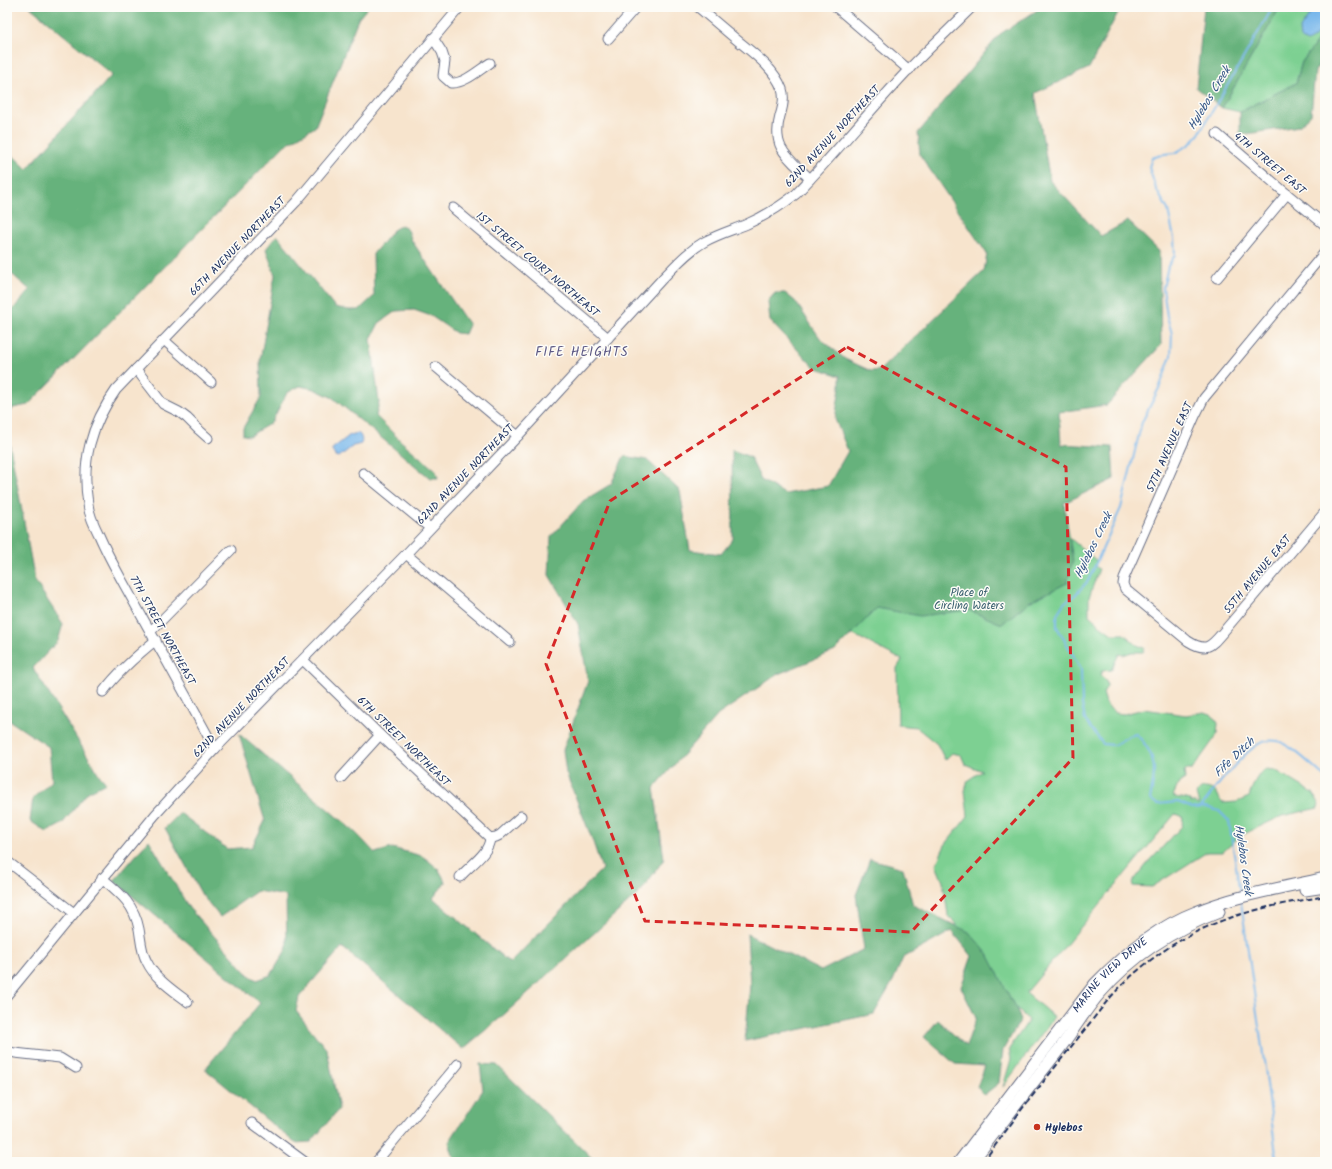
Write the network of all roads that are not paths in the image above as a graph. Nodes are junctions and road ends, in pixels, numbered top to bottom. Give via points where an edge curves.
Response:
1 (636, 7) edge
2 (698, 7) edge
3 (836, 7) edge
4 (972, 7) edge
5 (457, 8) edge
6 (434, 38) junction
7 (608, 39) dead end
8 (490, 63) dead end
9 (909, 70) junction
10 (1217, 134) dead end
11 (810, 179) junction
12 (1287, 194) junction
13 (453, 208) dead end
14 (1325, 225) edge
15 (1325, 252) edge
16 (1217, 278) dead end
17 (608, 338) junction
18 (164, 340) junction
19 (436, 367) dead end
20 (136, 368) junction
21 (211, 382) dead end
22 (518, 436) junction
23 (208, 438) dead end
24 (363, 473) dead end
25 (1325, 512) edge
26 (93, 522) joint
27 (430, 528) junction
28 (231, 550) dead end
29 (406, 554) junction
30 (150, 632) junction
31 (156, 640) junction
32 (510, 642) dead end
33 (1205, 648) joint
34 (303, 660) junction
35 (103, 692) dead end
36 (380, 735) junction
37 (216, 749) junction
38 (341, 778) dead end
39 (521, 816) dead end
40 (490, 838) junction
41 (7, 861) edge
42 (460, 876) dead end
43 (102, 878) junction
44 (1325, 878) edge
45 (1325, 886) edge
46 (1253, 898) junction
47 (1226, 905) junction
48 (74, 913) junction
49 (7, 995) edge
50 (188, 1002) dead end
51 (7, 1051) edge
52 (458, 1064) dead end
53 (76, 1068) dead end
54 (252, 1123) dead end
55 (305, 1162) edge
56 (376, 1162) edge
57 (959, 1162) edge
58 (972, 1162) edge

1 - 7 street
2 - 11 street via 757,57 777,78 783,91 777,132 780,146
3 - 9 street
4 - 9 street, 62ND AVENUE NORTHEAST
5 - 6 street, 66TH AVENUE NORTHEAST
6 - 8 street via 445,61 443,76 451,83 466,79
6 - 18 street, 66TH AVENUE NORTHEAST via 296,202
9 - 11 street, 62ND AVENUE NORTHEAST
10 - 12 street, 4TH STREET EAST
11 - 17 street, 62ND AVENUE NORTHEAST via 778,208 704,242 687,254
12 - 14 street, 4TH STREET EAST
12 - 16 street
13 - 17 street, 1ST STREET COURT NORTHEAST
15 - 33 street, 57TH AVENUE EAST via 1204,398 1124,578 1123,584 1126,589 1188,641
17 - 22 street, 62ND AVENUE NORTHEAST
18 - 20 street, 66TH AVENUE NORTHEAST
18 - 21 street
19 - 22 street
20 - 23 street via 163,404 187,418
20 - 26 street, 66TH AVENUE NORTHEAST via 99,416 90,442 86,489
22 - 27 street, 62ND AVENUE NORTHEAST
24 - 27 street
25 - 33 street, 55TH AVENUE EAST via 1220,636 1212,645
26 - 30 street, 7TH STREET NORTHEAST via 114,567
27 - 29 street, 62ND AVENUE NORTHEAST
28 - 30 street
29 - 32 street
29 - 34 street, 62ND AVENUE NORTHEAST
30 - 31 street, 7TH STREET NORTHEAST
31 - 35 street via 112,679
31 - 37 street, 7TH STREET NORTHEAST
34 - 36 street, 6TH STREET NORTHEAST
34 - 37 street, 62ND AVENUE NORTHEAST
36 - 38 street
36 - 40 street, 6TH STREET NORTHEAST
37 - 43 street, 62ND AVENUE NORTHEAST via 155,815
39 - 40 street via 500,835
40 - 42 street via 484,853
41 - 48 street
43 - 48 street, 62ND AVENUE NORTHEAST
43 - 50 street via 129,904 136,918 144,956 152,970
44 - 46 main road, MARINE VIEW DRIVE
45 - 46 main road, MARINE VIEW DRIVE
46 - 47 main road, MARINE VIEW DRIVE
47 - 57 main road, MARINE VIEW DRIVE via 1195,912 1161,929 1111,968 1095,984
47 - 58 main road, MARINE VIEW DRIVE via 1160,941 1118,975 1092,1003 1069,1037
48 - 49 street, 62ND AVENUE NORTHEAST
51 - 53 street via 60,1058
52 - 56 street
54 - 55 street

